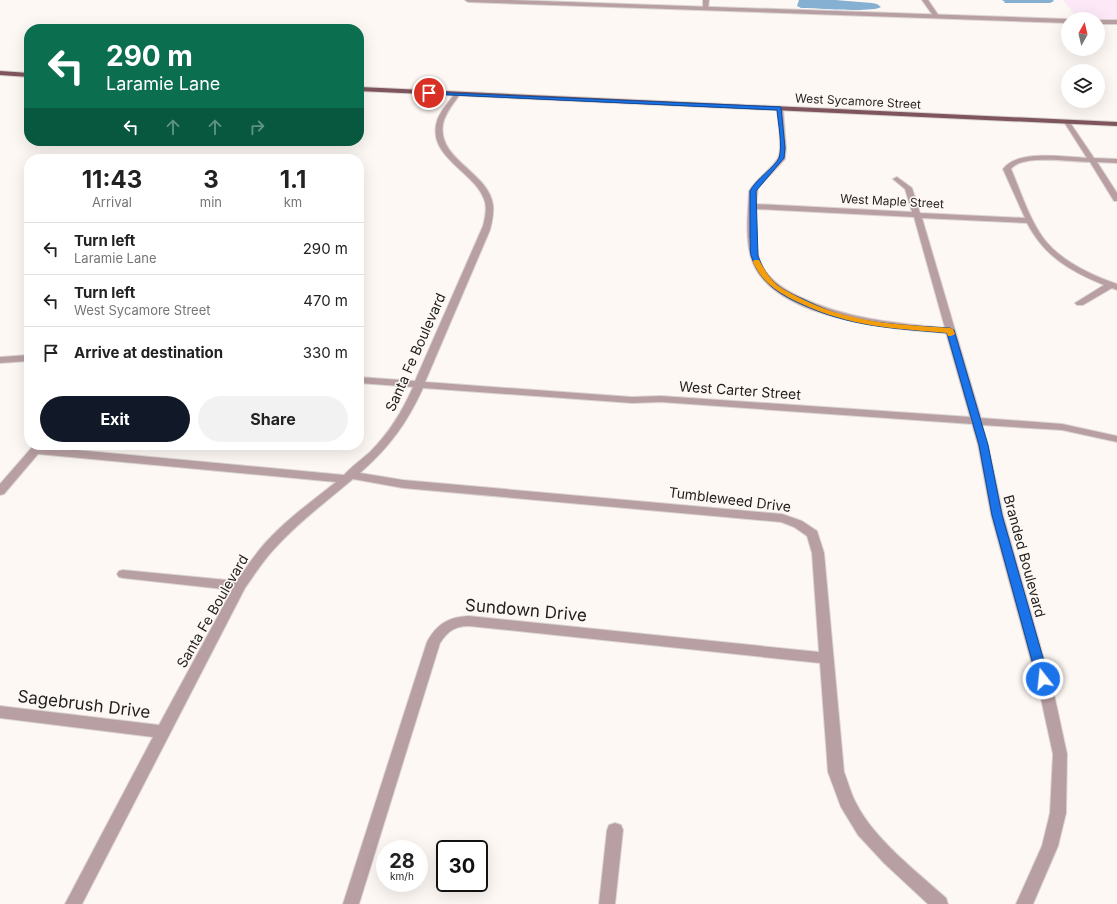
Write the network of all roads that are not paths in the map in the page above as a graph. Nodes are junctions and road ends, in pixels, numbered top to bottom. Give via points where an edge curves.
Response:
1 (468, 0) edge
2 (706, 0) edge
3 (924, 0) edge
4 (706, 8) junction
5 (928, 16) junction
6 (936, 16) junction
7 (1061, 21) edge
8 (1105, 22) edge
9 (1117, 22) edge
10 (0, 73) edge
11 (24, 75) edge
12 (364, 90) edge
13 (457, 94) junction
14 (780, 108) junction
15 (1067, 122) junction
16 (1117, 124) edge
17 (1092, 160) junction
18 (1117, 161) edge
19 (897, 179) dead end
20 (1117, 199) edge
21 (752, 206) junction
22 (917, 215) junction
23 (1030, 221) junction
24 (1114, 286) edge
25 (1080, 303) dead end
26 (950, 330) junction
27 (24, 358) edge
28 (0, 360) edge
29 (364, 380) edge
30 (418, 384) junction
31 (976, 421) junction
32 (1117, 439) edge
33 (36, 450) edge
34 (59, 450) edge
35 (348, 477) junction
36 (0, 491) edge
37 (123, 574) dead end
38 (240, 586) junction
39 (826, 658) junction
40 (0, 712) edge
41 (163, 732) junction
42 (615, 830) dead end
43 (73, 904) edge
44 (351, 904) edge
45 (607, 904) edge
46 (940, 904) edge
47 (1024, 904) edge

1 - 4 street
2 - 4 street
3 - 5 street via 922,3
3 - 6 street
4 - 5 street
5 - 6 street
6 - 7 street
8 - 9 street
10 - 11 main road
12 - 13 main road, West Sycamore Street
13 - 14 main road, West Sycamore Street
13 - 30 street, Santa Fe Boulevard via 444,114 439,131 442,143 480,184 488,198 489,219
14 - 15 main road, West Sycamore Street
14 - 21 street via 783,148 781,158 755,187
15 - 16 main road, West Sycamore Street
15 - 17 street
17 - 18 street
17 - 20 street
17 - 23 street via 1029,158 1010,164 1007,169
19 - 22 street, Branded Boulevard via 908,188
21 - 22 street, West Maple Street
21 - 26 street via 754,256 761,271 784,293 809,306 849,320
22 - 23 street, West Maple Street
22 - 26 street, Branded Boulevard
23 - 24 street via 1040,239 1060,258 1088,275
24 - 25 street
26 - 31 street, Branded Boulevard
27 - 28 street
29 - 30 street, West Carter Street
30 - 31 street, West Carter Street via 632,400 661,398
30 - 35 street, Santa Fe Boulevard via 391,436
31 - 32 street, West Carter Street via 1062,427
31 - 47 street, Branded Boulevard via 997,515 1047,694 1060,754 1058,813 1050,846
33 - 36 street
34 - 35 street, Tumbleweed Drive
35 - 38 street, Santa Fe Boulevard via 283,533 257,560
35 - 39 street, Tumbleweed Drive via 782,518 798,524 813,534 818,553
37 - 38 street
38 - 41 street, Santa Fe Boulevard
39 - 44 street, Sundown Drive via 468,621 458,621 443,627 434,642
39 - 46 street, Tumbleweed Drive via 836,772 849,807 864,830 890,858
40 - 41 street, Sagebrush Drive
41 - 43 street, Santa Fe Boulevard
42 - 45 street

